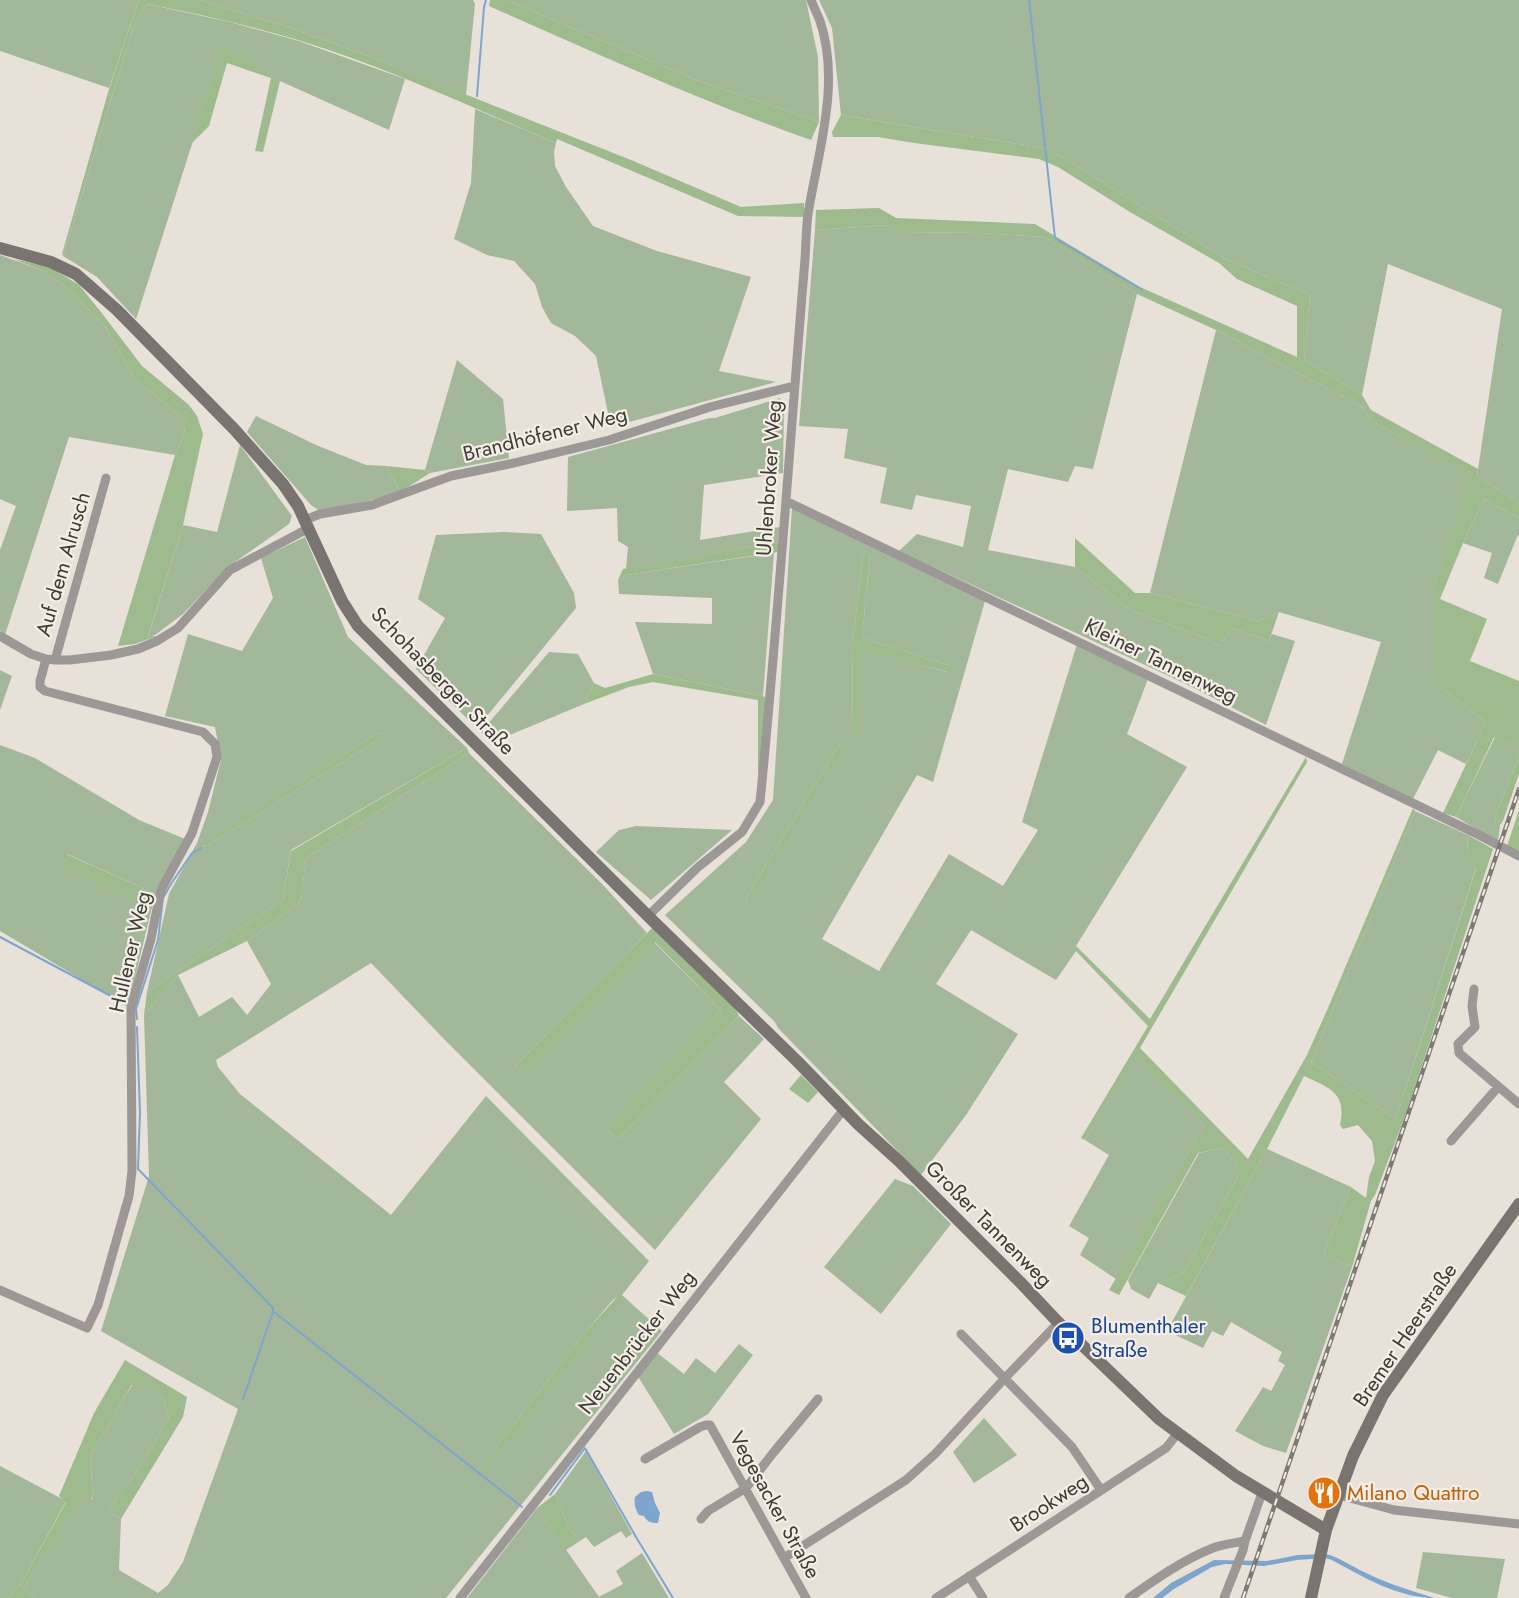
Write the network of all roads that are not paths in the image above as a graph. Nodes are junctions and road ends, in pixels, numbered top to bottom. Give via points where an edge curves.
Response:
1 (812, 0) edge
2 (0, 248) edge
3 (794, 386) junction
4 (106, 477) dead end
5 (786, 501) junction
6 (307, 524) junction
7 (0, 636) edge
8 (50, 660) junction
9 (1519, 856) edge
10 (648, 915) junction
11 (1474, 989) dead end
12 (1498, 1087) junction
13 (1519, 1104) edge
14 (844, 1109) junction
15 (1451, 1141) dead end
16 (1519, 1204) edge
17 (0, 1290) edge
18 (1059, 1322) junction
19 (961, 1334) dead end
20 (1005, 1378) junction
21 (818, 1400) dead end
22 (1177, 1434) junction
23 (645, 1459) dead end
24 (746, 1488) junction
25 (1101, 1490) junction
26 (1262, 1493) junction
27 (1339, 1495) junction
28 (701, 1519) dead end
29 (1519, 1524) edge
30 (1326, 1530) junction
31 (1244, 1545) junction
32 (784, 1558) junction
33 (969, 1576) junction
34 (460, 1598) edge
35 (806, 1598) edge
36 (936, 1598) edge
37 (983, 1598) edge
38 (1129, 1598) edge
39 (1224, 1598) edge
40 (1311, 1598) edge

1 - 3 street, Uhlenbroker Weg via 825,44 828,82 823,138 808,218
2 - 6 street, Schohasberger Straße via 51,262 91,286 262,459 283,484
3 - 5 street, Uhlenbroker Weg
3 - 6 street, Brandhöfener Weg via 710,407 609,440 451,476 372,505 320,514
4 - 8 street, Auf dem Alrusch
5 - 9 street, Kleiner Tannenweg
5 - 10 street, Uhlenbroker Weg via 760,802 742,832
6 - 8 street, Brandhöfener Weg via 230,570 178,628 157,641 111,655
6 - 10 street, Schohasberger Straße via 342,601 358,626
7 - 8 street, Brandhöfener Weg
8 - 17 street, Hullener Weg via 40,681 45,691 203,732 215,744 217,757 192,833 162,888 131,1008 132,1171 129,1197 98,1305 87,1328
10 - 14 street, Großer Tannenweg
11 - 12 street via 1475,1027 1459,1042 1459,1053
12 - 13 street
12 - 15 street
14 - 18 street, Großer Tannenweg
14 - 34 street, Neuenbrücker Weg
16 - 27 street, Bremer Heerstraße via 1383,1395
18 - 20 street
18 - 22 street, Großer Tannenweg
19 - 20 street
20 - 25 street via 1072,1447
20 - 32 street via 906,1480
21 - 24 street
22 - 25 street, Brookweg via 1166,1448
22 - 26 street, Großer Tannenweg
23 - 24 street, Vegesacker Straße via 710,1425
24 - 28 street
24 - 32 street, Vegesacker Straße
25 - 33 street, Brookweg
26 - 30 street, Großer Tannenweg
26 - 31 street
27 - 29 street via 1394,1510
27 - 30 street, Bremer Heerstraße
30 - 40 street, Bremer Heerstraße
31 - 38 street via 1202,1552
31 - 39 street
32 - 35 street, Vegesacker Straße
33 - 36 street, Brookweg
33 - 37 street

